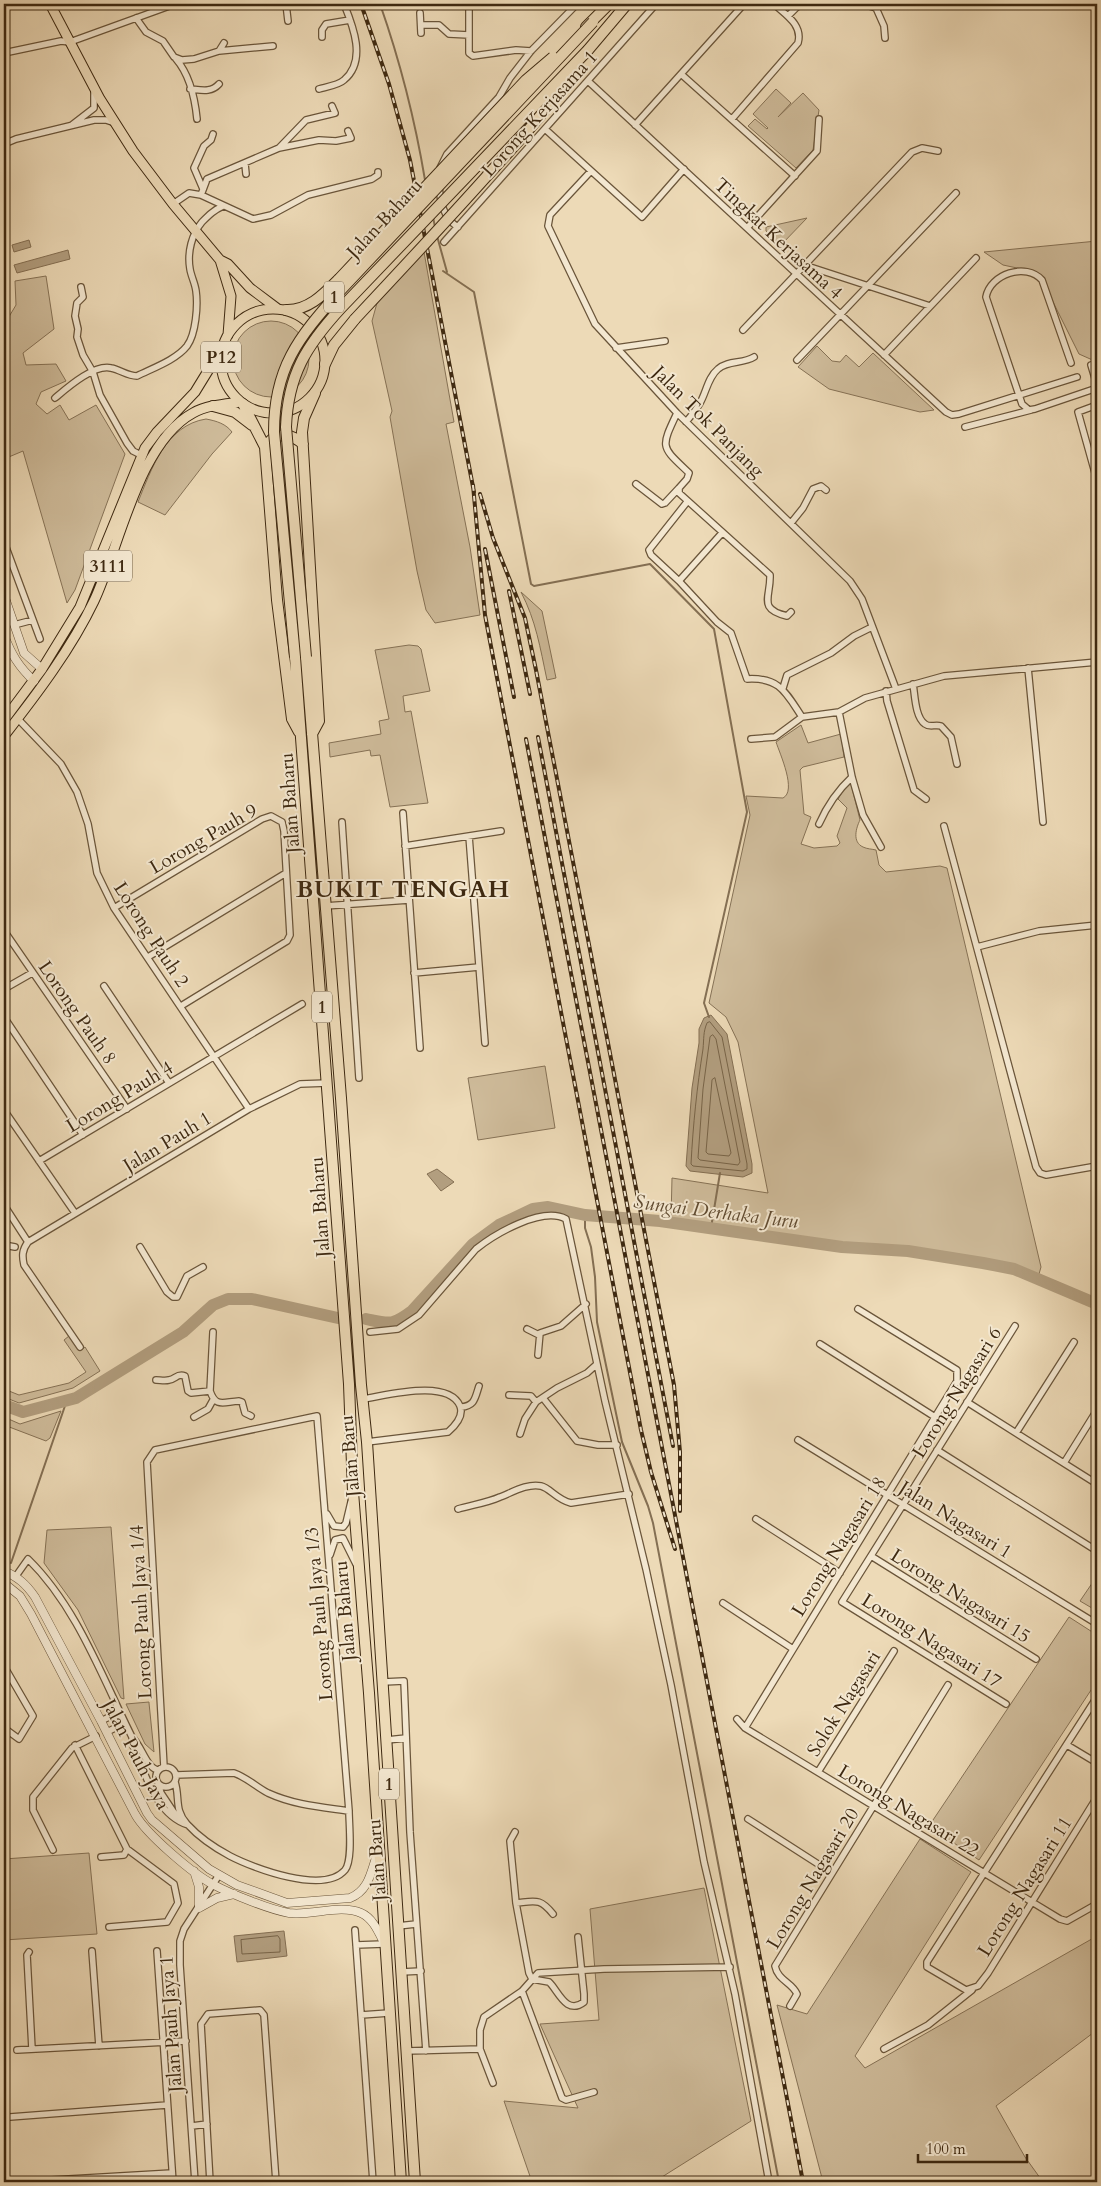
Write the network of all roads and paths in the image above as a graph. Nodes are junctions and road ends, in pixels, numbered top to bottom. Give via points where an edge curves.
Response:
1 (50, 4) edge
2 (175, 4) edge
3 (286, 4) edge
4 (344, 4) edge
5 (469, 4) edge
6 (577, 4) edge
7 (627, 4) edge
8 (656, 4) edge
9 (744, 4) edge
10 (774, 4) edge
11 (862, 4) edge
12 (884, 4) edge
13 (602, 6) edge
14 (876, 8) junction
15 (420, 13) dead end
16 (788, 16) junction
17 (136, 18) junction
18 (350, 20) junction
19 (288, 21) dead end
20 (593, 22) junction
21 (421, 25) junction
22 (421, 33) dead end
23 (469, 35) junction
24 (322, 37) dead end
25 (885, 38) dead end
26 (70, 42) junction
27 (224, 43) dead end
28 (273, 46) dead end
29 (588, 50) junction
30 (219, 51) junction
31 (531, 51) junction
32 (4, 53) edge
33 (174, 57) junction
34 (681, 74) junction
35 (588, 81) junction
36 (218, 84) dead end
37 (94, 87) junction
38 (190, 89) junction
39 (319, 89) dead end
40 (332, 106) dead end
41 (197, 119) dead end
42 (819, 119) dead end
43 (732, 120) junction
44 (115, 123) junction
45 (72, 125) junction
46 (635, 125) junction
47 (545, 129) junction
48 (348, 131) dead end
49 (213, 134) dead end
50 (4, 144) edge
51 (279, 148) junction
52 (938, 151) dead end
53 (245, 164) junction
54 (684, 169) junction
55 (591, 171) junction
56 (378, 172) dead end
57 (246, 174) dead end
58 (795, 176) junction
59 (202, 192) junction
60 (956, 193) dead end
61 (173, 204) junction
62 (223, 206) junction
63 (458, 227) junction
64 (747, 228) junction
65 (195, 230) junction
66 (444, 242) dead end
67 (976, 258) dead end
68 (220, 260) junction
69 (804, 265) junction
70 (796, 273) junction
71 (868, 285) junction
72 (81, 287) dead end
73 (930, 306) junction
74 (282, 310) junction
75 (840, 314) junction
76 (743, 330) dead end
77 (228, 335) junction
78 (666, 340) dead end
79 (222, 348) junction
80 (616, 348) junction
81 (884, 355) junction
82 (754, 357) dead end
83 (797, 360) dead end
84 (1072, 362) dead end
85 (325, 364) junction
86 (1091, 365) dead end
87 (93, 372) junction
88 (1078, 377) dead end
89 (1097, 386) edge
90 (315, 393) junction
91 (1019, 394) junction
92 (55, 398) dead end
93 (242, 403) junction
94 (1097, 405) edge
95 (213, 406) junction
96 (1032, 409) junction
97 (676, 413) junction
98 (686, 422) junction
99 (965, 427) dead end
100 (260, 435) junction
101 (303, 444) junction
102 (265, 447) junction
103 (141, 456) junction
104 (1097, 480) edge
105 (636, 484) dead end
106 (679, 488) junction
107 (826, 490) dead end
108 (687, 502) junction
109 (792, 523) junction
110 (722, 533) junction
111 (4, 542) edge
112 (679, 581) junction
113 (4, 595) edge
114 (791, 612) dead end
115 (33, 620) junction
116 (14, 625) junction
117 (872, 627) junction
118 (4, 635) edge
119 (40, 639) dead end
120 (300, 657) junction
121 (1097, 662) edge
122 (1028, 668) junction
123 (42, 669) junction
124 (34, 681) junction
125 (912, 684) junction
126 (783, 688) junction
127 (896, 689) junction
128 (886, 691) junction
129 (840, 712) junction
130 (802, 717) junction
131 (18, 719) junction
132 (4, 720) edge
133 (312, 734) junction
134 (301, 735) junction
135 (4, 736) edge
136 (751, 738) dead end
137 (957, 764) dead end
138 (852, 777) junction
139 (926, 799) dead end
140 (403, 813) dead end
141 (342, 822) dead end
142 (1043, 822) dead end
143 (819, 824) dead end
144 (944, 826) dead end
145 (501, 831) dead end
146 (469, 836) junction
147 (405, 846) junction
148 (881, 847) dead end
149 (286, 873) junction
150 (409, 900) junction
151 (348, 904) junction
152 (325, 906) junction
153 (114, 908) junction
154 (1097, 925) edge
155 (5, 932) edge
156 (977, 948) junction
157 (148, 957) junction
158 (479, 967) junction
159 (414, 972) junction
160 (32, 973) junction
161 (104, 986) dead end
162 (4, 989) edge
163 (302, 1004) dead end
164 (181, 1006) junction
165 (4, 1017) edge
166 (485, 1043) dead end
167 (420, 1048) dead end
168 (214, 1056) junction
169 (359, 1078) dead end
170 (169, 1083) junction
171 (328, 1083) junction
172 (126, 1109) junction
173 (250, 1109) junction
174 (4, 1110) edge
175 (6, 1118) edge
176 (83, 1135) junction
177 (40, 1161) junction
178 (1097, 1166) edge
179 (4, 1205) edge
180 (75, 1214) junction
181 (28, 1242) junction
182 (4, 1245) edge
183 (15, 1247) dead end
184 (140, 1247) dead end
185 (203, 1267) dead end
186 (586, 1304) junction
187 (858, 1309) dead end
188 (1015, 1326) dead end
189 (527, 1329) dead end
190 (213, 1332) dead end
191 (370, 1332) dead end
192 (539, 1335) junction
193 (1074, 1342) dead end
194 (820, 1344) dead end
195 (80, 1347) dead end
196 (538, 1355) dead end
197 (597, 1364) junction
198 (156, 1380) dead end
199 (361, 1385) joint
200 (479, 1386) dead end
201 (210, 1391) junction
202 (510, 1395) dead end
203 (543, 1398) junction
204 (362, 1399) junction
205 (213, 1400) junction
206 (536, 1402) junction
207 (967, 1402) junction
208 (461, 1407) junction
209 (1097, 1410) edge
210 (194, 1416) dead end
211 (251, 1416) dead end
212 (935, 1417) junction
213 (1016, 1433) junction
214 (520, 1434) dead end
215 (798, 1440) dead end
216 (367, 1442) junction
217 (617, 1445) junction
218 (938, 1450) junction
219 (150, 1455) joint
220 (1064, 1463) junction
221 (1097, 1484) edge
222 (352, 1492) junction
223 (629, 1494) junction
224 (888, 1495) junction
225 (903, 1504) junction
226 (324, 1507) junction
227 (458, 1509) dead end
228 (756, 1519) dead end
229 (1097, 1551) edge
230 (871, 1556) junction
231 (328, 1562) junction
232 (358, 1568) junction
233 (4, 1571) edge
234 (840, 1573) junction
235 (16, 1576) junction
236 (4, 1583) edge
237 (842, 1602) joint
238 (723, 1603) dead end
239 (1097, 1624) edge
240 (793, 1649) junction
241 (894, 1651) dead end
242 (1036, 1659) dead end
243 (4, 1666) edge
244 (383, 1682) junction
245 (948, 1684) dead end
246 (1097, 1697) edge
247 (1006, 1704) dead end
248 (119, 1712) junction
249 (737, 1719) dead end
250 (102, 1721) junction
251 (125, 1723) junction
252 (4, 1728) edge
253 (745, 1728) junction
254 (107, 1732) junction
255 (96, 1736) junction
256 (132, 1737) junction
257 (406, 1738) junction
258 (387, 1740) junction
259 (75, 1745) junction
260 (1067, 1745) junction
261 (1097, 1763) edge
262 (162, 1768) junction
263 (818, 1772) junction
264 (176, 1778) junction
265 (158, 1782) junction
266 (150, 1784) junction
267 (1097, 1797) edge
268 (873, 1806) junction
269 (349, 1811) junction
270 (748, 1819) dead end
271 (181, 1823) junction
272 (188, 1825) junction
273 (514, 1832) dead end
274 (127, 1849) junction
275 (53, 1850) dead end
276 (379, 1850) junction
277 (101, 1857) dead end
278 (193, 1869) junction
279 (832, 1873) junction
280 (984, 1873) junction
281 (219, 1875) junction
282 (214, 1885) junction
283 (235, 1894) junction
284 (1032, 1902) junction
285 (516, 1903) junction
286 (1097, 1904) edge
287 (199, 1908) junction
288 (553, 1914) dead end
289 (416, 1924) junction
290 (398, 1926) junction
291 (109, 1927) dead end
292 (355, 1930) dead end
293 (578, 1937) dead end
294 (384, 1944) junction
295 (356, 1945) junction
296 (92, 1951) dead end
297 (157, 1951) dead end
298 (29, 1952) dead end
299 (730, 1967) junction
300 (583, 1970) junction
301 (420, 1971) junction
302 (402, 1972) junction
303 (532, 1979) junction
304 (974, 1988) junction
305 (522, 1991) junction
306 (790, 2006) dead end
307 (389, 2013) junction
308 (361, 2015) junction
309 (186, 2041) junction
310 (164, 2042) junction
311 (99, 2046) junction
312 (480, 2049) junction
313 (884, 2049) dead end
314 (16, 2050) dead end
315 (32, 2050) junction
316 (426, 2051) junction
317 (406, 2052) junction
318 (493, 2083) dead end
319 (594, 2092) dead end
320 (167, 2105) junction
321 (10, 2116) dead end
322 (207, 2124) junction
323 (192, 2126) junction
324 (172, 2172) junction
325 (109, 2179) edge
326 (17, 2182) edge
327 (41, 2182) edge
328 (173, 2182) edge
329 (195, 2182) edge
330 (210, 2182) edge
331 (276, 2182) edge
332 (373, 2182) edge
333 (401, 2182) edge
334 (415, 2182) edge
335 (769, 2182) edge

1 - 26 main road, P12
2 - 17 street
3 - 19 street
4 - 18 street
5 - 23 street
6 - 31 street
7 - 29 highway, Jalan Baharu / 1
8 - 35 street, Lorong Kerjasama 1
9 - 34 street
10 - 16 street
11 - 14 street
11 - 16 street via 802,5
12 - 14 street
13 - 20 highway, 1
14 - 25 street
15 - 21 street
16 - 43 street via 797,27 799,38 796,46
17 - 26 street
17 - 33 street via 146,32 163,41
18 - 24 street via 326,24
18 - 39 street via 354,29 356,62 344,80
20 - 74 highway, bridge via 526,80 339,279 313,302 298,309
20 - 120 highway, Jalan Baharu / 1, bridge via 338,292 303,334 288,359 276,397 274,432
21 - 22 street
21 - 23 street via 439,25 449,34
23 - 31 street via 469,53 473,56
26 - 32 street
26 - 37 main road, P12
27 - 30 street
28 - 30 street
29 - 85 highway, bridge via 556,98 445,224 355,319 334,345
29 - 120 highway, Jalan Baharu / 1, bridge via 335,314 315,337 302,359 289,395 286,427
30 - 33 street via 194,59
31 - 63 street via 500,97 442,162 440,196 447,218
33 - 38 street via 182,66
34 - 43 street
34 - 46 street
35 - 46 street, Tingkat Kerjasama 4
35 - 47 street, Lorong Kerjasama 1
36 - 38 street via 209,90
37 - 44 main road, P12
37 - 45 street via 94,108
38 - 41 street
40 - 51 street via 335,113 306,120
42 - 58 street via 816,151
43 - 58 street
44 - 45 street via 100,119
44 - 61 main road, P12 via 144,168
45 - 50 street
46 - 54 street, Tingkat Kerjasama 4
47 - 55 street
47 - 63 street, Lorong Kerjasama 1
48 - 51 street via 351,138
49 - 59 street via 194,168
51 - 53 street
52 - 69 street via 922,148 912,152
53 - 57 street
53 - 59 street via 207,179
54 - 55 street via 642,217
54 - 64 street, Tingkat Kerjasama 4
55 - 80 street, Jalan Tok Panjang via 550,215 548,226 595,324
56 - 62 street via 372,179 308,195 271,215 254,219
58 - 64 street
59 - 61 street via 189,193
59 - 62 street
60 - 71 street
61 - 65 main road, P12
62 - 65 street via 214,210
63 - 66 street, Lorong Kerjasama 1
64 - 70 street, Tingkat Kerjasama 4
65 - 68 main road, P12
65 - 87 street via 189,267 196,288 197,306 195,329 186,346 180,353 137,376 111,368
67 - 73 street
68 - 74 main road, P12 via 228,264 250,288
68 - 77 main road, P12 via 231,296
69 - 70 street
69 - 71 street
70 - 75 street, Tingkat Kerjasama 4
70 - 76 street
71 - 73 street
71 - 75 street
72 - 87 street via 83,297 75,316 77,337
73 - 81 street
74 - 77 main road, P12 via 264,309 252,313 236,324
74 - 85 main road, P12 via 303,318 317,333 323,345
75 - 81 street, Tingkat Kerjasama 4
75 - 83 street
77 - 79 main road, P12
78 - 80 street
79 - 93 main road, P12 via 225,381
79 - 103 main road, 3111 via 196,392 157,432
80 - 97 street, Jalan Tok Panjang
81 - 91 street, Tingkat Kerjasama 4 via 952,415
82 - 98 street via 747,362 718,369
84 - 91 street via 1037,274 1025,270 994,280 986,297
85 - 90 main road, P12
86 - 89 street
87 - 92 street via 75,381
87 - 103 street via 100,395 127,443
88 - 91 street
89 - 96 street
90 - 93 main road via 298,407 285,412 263,412
90 - 101 highway via 304,418
91 - 96 street via 1022,404
93 - 95 main road, 3111
93 - 100 highway
94 - 104 street via 1078,412
95 - 100 highway via 245,418
95 - 131 main road, 3111 via 198,410 181,421 154,452 94,602
96 - 99 street
97 - 98 street, Jalan Tok Panjang
97 - 106 street via 664,446 689,474
98 - 109 street, Jalan Tok Panjang
100 - 102 highway
101 - 102 highway via 295,437 283,436 273,438
101 - 133 highway via 319,720
102 - 134 highway via 280,629 292,720
103 - 123 main road, 3111 via 88,591
105 - 106 street via 662,504
106 - 108 street
107 - 109 street via 821,486 813,489
108 - 110 street
108 - 112 street via 648,550
109 - 117 street, Jalan Tok Panjang via 850,581 862,599
110 - 112 street
110 - 114 street via 770,575 767,600 770,609 787,616
111 - 115 street
112 - 126 street via 731,633 747,679 766,679
113 - 116 street
115 - 116 street
115 - 119 street
116 - 123 street via 24,653
117 - 126 street via 787,675
117 - 127 street, Jalan Tok Panjang
118 - 124 street via 13,658
120 - 133 highway, Jalan Baharu / 1
120 - 134 highway, Jalan Baharu / 1
121 - 122 street
122 - 125 street via 944,676
122 - 142 street
123 - 124 main road, 3111
124 - 132 main road, 3111
125 - 127 street
125 - 137 street via 920,717 924,724 937,724 951,737
126 - 130 street
127 - 128 street
128 - 129 street
128 - 139 street via 914,790
129 - 130 street
129 - 138 street
130 - 136 street via 775,737
131 - 135 main road, 3111
131 - 153 street, Lorong Pauh 2 via 61,764 77,792 88,824 97,873
133 - 152 highway, Jalan Baharu / 1
134 - 171 highway, Jalan Baharu / 1
138 - 143 street via 838,792
138 - 148 street via 863,815
140 - 147 street
141 - 151 street
144 - 156 street
145 - 146 street
146 - 147 street
146 - 158 street
147 - 150 street
149 - 153 street, Lorong Pauh 9 via 282,822 272,816
149 - 157 street
149 - 164 street via 290,935 287,941
150 - 151 street
150 - 159 street
151 - 152 street
151 - 169 street
152 - 199 highway, Jalan Baharu / 1
153 - 157 street, Lorong Pauh 2
154 - 156 street via 1039,931
155 - 160 street, Lorong Pauh 8
156 - 178 street via 1036,1167 1046,1175
157 - 164 street, Lorong Pauh 2
158 - 159 street
158 - 166 street
159 - 167 street
160 - 162 street
160 - 172 street, Lorong Pauh 8
161 - 170 street
163 - 168 street, Lorong Pauh 4
164 - 168 street, Lorong Pauh 2
165 - 176 street
168 - 170 street, Lorong Pauh 4
168 - 173 street, Lorong Pauh 2
170 - 172 street, Lorong Pauh 4
171 - 173 street, Jalan Pauh 1 via 300,1084
171 - 222 highway, Jalan Baharu / 1 via 349,1384
172 - 176 street, Lorong Pauh 4
173 - 180 street, Jalan Pauh 1
174 - 175 street
175 - 177 street
176 - 177 street, Lorong Pauh 4
177 - 180 street
179 - 181 street
180 - 181 street, Jalan Pauh 1
181 - 195 street via 22,1256 24,1265
182 - 183 street
184 - 185 street via 173,1297 177,1297 187,1276
186 - 191 street via 566,1219 542,1215 483,1243 419,1315 402,1327
186 - 192 street via 561,1326 544,1330
186 - 197 street
187 - 212 street, Lorong Nagasari 18 via 957,1370 957,1381
188 - 207 street, Lorong Nagasari 6
189 - 192 street
190 - 201 street
192 - 196 street
193 - 213 street
194 - 212 street
197 - 203 street
197 - 217 street
198 - 201 street via 172,1380 183,1375 191,1393
199 - 204 highway, Jalan Baru / 1
200 - 208 street via 474,1403
201 - 205 street
202 - 206 street via 531,1396
203 - 206 street
203 - 217 street via 577,1441
204 - 208 street via 431,1389 456,1399
204 - 216 highway, Jalan Baru / 1
205 - 210 street via 208,1408
205 - 211 street via 217,1403 242,1402 245,1413
206 - 214 street
207 - 213 street
207 - 218 street, Lorong Nagasari 6
208 - 216 street via 461,1416 448,1432
209 - 220 street
212 - 224 street, Lorong Nagasari 18
213 - 220 street
215 - 224 street, Jalan Nagasari 1
216 - 244 highway, Jalan Baru / 1
217 - 223 street
218 - 225 street, Lorong Nagasari 6
218 - 229 street
219 - 226 street, Lorong Pauh Jaya 1/3 via 155,1450 317,1416
219 - 262 street, Lorong Pauh Jaya 1/4 via 147,1462
220 - 221 street
222 - 226 street via 343,1527 334,1526
222 - 232 highway, Jalan Baharu / 1
223 - 227 street via 571,1503 562,1501 538,1485
223 - 299 street via 671,1685 712,1901
224 - 225 street, Jalan Nagasari 1
224 - 234 street, Lorong Nagasari 18
225 - 230 street, Lorong Nagasari 6
225 - 239 street, Jalan Nagasari 1
226 - 231 street, Lorong Pauh Jaya 1/3
228 - 234 street
230 - 237 street, Lorong Nagasari 6
230 - 242 street, Lorong Nagasari 15
231 - 232 street via 335,1540 343,1538
231 - 269 street, Lorong Pauh Jaya 1/3
232 - 276 highway, Jalan Baharu / 1
233 - 235 street, Jalan Pauh Jaya
234 - 240 street, Lorong Nagasari 18
235 - 248 street via 28,1559 37,1568 72,1618
235 - 250 street, Jalan Pauh Jaya via 35,1597
236 - 255 street, Jalan Pauh Jaya via 20,1596 31,1614
237 - 247 street, Lorong Nagasari 17
238 - 240 street
240 - 253 street, Lorong Nagasari 18
241 - 263 street, Solok Nagasari
243 - 252 street via 33,1716 19,1739
244 - 257 street via 404,1681
244 - 258 highway, Jalan Baru / 1
245 - 268 street, Lorong Nagasari 20
246 - 260 street
248 - 250 street
248 - 251 street
249 - 253 street, Lorong Nagasari 22
250 - 254 street, Jalan Pauh Jaya
251 - 254 street
251 - 256 street
253 - 263 street, Lorong Nagasari 22
254 - 281 street, Jalan Pauh Jaya via 152,1820
255 - 259 street
255 - 278 street, Jalan Pauh Jaya via 139,1820
256 - 262 street via 150,1766
256 - 266 street
257 - 258 street
257 - 289 street
258 - 290 highway, Jalan Baru / 1
259 - 274 street
259 - 275 street via 33,1797 33,1810
260 - 261 street
260 - 280 street
262 - 264 street via 173,1770
262 - 265 street via 156,1775
263 - 268 street, Lorong Nagasari 22
264 - 265 street via 168,1787
264 - 269 street via 234,1773 289,1801
264 - 272 street via 178,1809
265 - 266 street
265 - 271 street via 161,1793
266 - 271 street via 160,1804
267 - 284 street, Lorong Nagasari 11
268 - 279 street, Lorong Nagasari 20
268 - 280 street, Lorong Nagasari 22
269 - 272 street, Lorong Pauh Jaya 1/3 via 349,1862 345,1870 332,1879 291,1878 247,1864 230,1856
270 - 279 street
271 - 272 street
273 - 285 street via 510,1841
274 - 277 street via 124,1855
274 - 291 street via 174,1884 178,1903 167,1922
276 - 281 street, Jalan Pauh Jaya via 365,1888 350,1898 288,1903
276 - 294 highway, Jalan Baru / 1
278 - 282 street, Jalan Pauh Jaya
278 - 287 street via 199,1887
279 - 306 street, Lorong Nagasari 20 via 775,1966 780,1978 797,1994
280 - 284 street, Lorong Nagasari 22
280 - 304 street via 927,1962 927,1967 966,1990
281 - 282 street, Jalan Pauh Jaya 1
282 - 283 street, Jalan Pauh Jaya
282 - 287 street, Jalan Pauh Jaya 1
283 - 287 street via 217,1898
283 - 294 street, Jalan Pauh Jaya via 289,1913 347,1910 361,1913 376,1927
284 - 286 street, Lorong Nagasari 22 via 1067,1921
284 - 304 street, Lorong Nagasari 11 via 988,1973
285 - 288 street via 539,1901
285 - 303 street via 526,1963
287 - 309 street, Jalan Pauh Jaya 1 via 184,1929 180,1942
289 - 290 street
289 - 301 street
290 - 302 highway, Jalan Baru / 1
292 - 295 street
293 - 300 street
294 - 295 street
294 - 307 highway, Jalan Baru / 1
295 - 308 street
296 - 311 street
297 - 310 street
298 - 315 street
299 - 300 street
299 - 335 street
300 - 303 street via 538,1974
300 - 303 street via 584,2002 580,2005 558,1997 549,1982
301 - 302 street
301 - 316 street
302 - 317 highway, Jalan Baru / 1
303 - 305 street
304 - 313 street, Lorong Nagasari 11 via 928,2025
305 - 312 street via 484,2017
305 - 319 street via 562,2098 566,2100
307 - 308 street
307 - 333 highway, Jalan Baru / 1
308 - 332 street
309 - 310 street
309 - 323 street, Jalan Pauh Jaya 1
310 - 311 street
310 - 320 street
311 - 315 street
312 - 316 street
312 - 318 street
314 - 315 street
316 - 317 street
317 - 334 highway, Jalan Baru / 1
320 - 321 street
320 - 324 street
322 - 323 street
322 - 330 street
322 - 331 street via 201,2024 208,2014 260,2010 264,2015
323 - 329 street, Jalan Pauh Jaya 1
324 - 325 street
324 - 328 street
325 - 327 street
326 - 327 street

